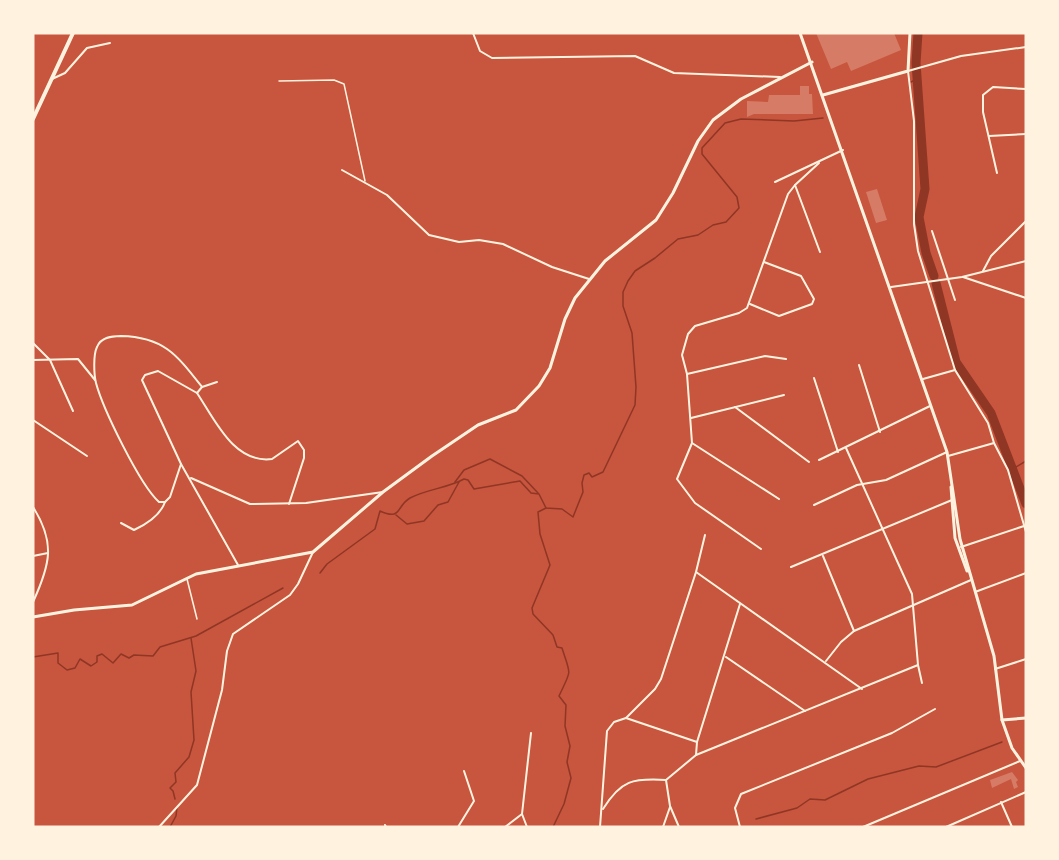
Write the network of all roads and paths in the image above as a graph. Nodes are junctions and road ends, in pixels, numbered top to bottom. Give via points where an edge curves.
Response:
1 (73, 33) edge
2 (472, 33) edge
3 (800, 33) edge
4 (910, 33) edge
5 (110, 43) dead end
6 (1026, 47) edge
7 (812, 62) junction
8 (910, 71) junction
9 (783, 77) junction
10 (52, 79) junction
11 (279, 81) dead end
12 (1026, 89) edge
13 (823, 95) junction
14 (33, 119) edge
15 (1026, 135) edge
16 (989, 136) junction
17 (843, 150) junction
18 (820, 161) junction
19 (342, 170) dead end
20 (997, 172) dead end
21 (365, 181) junction
22 (775, 182) dead end
23 (795, 185) junction
24 (1026, 220) edge
25 (932, 231) dead end
26 (820, 252) dead end
27 (1026, 261) edge
28 (764, 262) junction
29 (983, 271) junction
30 (962, 277) junction
31 (589, 279) junction
32 (948, 279) junction
33 (927, 282) junction
34 (891, 287) junction
35 (1026, 298) edge
36 (955, 300) dead end
37 (750, 304) junction
38 (33, 343) edge
39 (786, 359) dead end
40 (33, 360) edge
41 (50, 360) junction
42 (859, 365) dead end
43 (955, 370) junction
44 (687, 374) junction
45 (814, 378) dead end
46 (923, 379) junction
47 (95, 381) junction
48 (217, 382) dead end
49 (202, 387) junction
50 (197, 393) junction
51 (784, 395) dead end
52 (932, 406) junction
53 (735, 407) junction
54 (73, 411) dead end
55 (690, 418) junction
56 (33, 420) edge
57 (880, 432) junction
58 (692, 443) junction
59 (994, 443) junction
60 (846, 448) junction
61 (838, 452) junction
62 (947, 454) junction
63 (86, 455) dead end
64 (819, 460) dead end
65 (809, 462) dead end
66 (181, 464) junction
67 (189, 478) junction
68 (863, 484) junction
69 (383, 492) junction
70 (779, 499) dead end
71 (953, 500) junction
72 (165, 502) junction
73 (289, 504) junction
74 (813, 505) dead end
75 (33, 507) edge
76 (121, 523) dead end
77 (1024, 526) junction
78 (884, 529) junction
79 (1026, 532) edge
80 (705, 535) dead end
81 (962, 547) junction
82 (957, 548) junction
83 (761, 549) dead end
84 (313, 552) junction
85 (49, 553) junction
86 (823, 555) junction
87 (33, 556) edge
88 (239, 566) junction
89 (791, 567) dead end
90 (696, 572) junction
91 (968, 572) junction
92 (1026, 573) edge
93 (186, 578) junction
94 (970, 580) junction
95 (975, 592) junction
96 (33, 602) edge
97 (914, 603) junction
98 (740, 604) junction
99 (33, 617) edge
100 (197, 619) dead end
101 (854, 631) junction
102 (725, 656) junction
103 (1026, 659) edge
104 (826, 662) junction
105 (918, 665) junction
106 (995, 669) junction
107 (922, 683) dead end
108 (862, 689) junction
109 (934, 709) dead end
110 (805, 711) junction
111 (626, 718) junction
112 (1026, 718) edge
113 (1002, 720) junction
114 (531, 733) dead end
115 (697, 742) junction
116 (696, 755) junction
117 (1020, 761) junction
118 (1026, 767) edge
119 (464, 771) dead end
120 (666, 780) junction
121 (1026, 792) edge
122 (1001, 802) junction
123 (670, 807) junction
124 (602, 810) junction
125 (522, 814) junction
126 (159, 827) edge
127 (458, 827) edge
128 (505, 827) edge
129 (527, 827) edge
130 (600, 827) edge
131 (663, 827) edge
132 (679, 827) edge
133 (740, 827) edge
134 (863, 827) edge
135 (946, 827) edge
136 (1012, 827) edge

1 - 10 highway
2 - 9 street via 480,51 492,58 635,56 674,73
3 - 7 street
4 - 8 street
5 - 10 street via 87,48 62,76
6 - 8 street via 961,56
7 - 9 street
7 - 13 street
8 - 13 street
8 - 33 street via 915,233
9 - 31 street via 733,104 713,120 656,220
10 - 14 highway
11 - 21 lane via 334,80 344,84
12 - 16 street via 993,87 985,92 982,100
13 - 17 street
15 - 16 street
16 - 20 street
17 - 18 street
17 - 34 street
18 - 22 street
18 - 23 street
19 - 21 street
21 - 31 street via 396,202 429,235 459,242 503,244
23 - 26 street
23 - 28 street via 788,194
24 - 29 street via 991,256
25 - 32 street
27 - 29 street
28 - 37 street
28 - 37 street via 801,276 814,299 812,304 779,316
29 - 30 street
30 - 32 street
30 - 35 street
31 - 69 street via 564,320 550,368 525,401 508,415 478,425
32 - 33 street
32 - 36 street
33 - 34 street
33 - 43 street
34 - 46 street
37 - 44 street via 743,312 702,322 691,330 682,355
38 - 41 street
39 - 44 street via 765,356
40 - 41 street
41 - 47 street via 78,359
41 - 54 street
42 - 57 street
43 - 46 street
43 - 59 street via 988,423
44 - 55 street
45 - 61 street
46 - 52 street
47 - 49 street via 96,349 100,342 113,336 134,337 151,339 169,351
47 - 72 street via 145,483 156,499
48 - 49 street
49 - 50 street
50 - 66 street via 158,371 142,380
50 - 73 street via 226,436 246,456 272,459 298,441 305,454
51 - 53 street
52 - 57 street
52 - 62 street
53 - 55 street
53 - 65 street
55 - 58 street
56 - 63 street
57 - 60 street
58 - 70 street
58 - 83 street via 677,476 686,495
59 - 62 street
59 - 77 street via 1008,470
60 - 61 street
60 - 68 street
61 - 64 street
62 - 68 street via 886,480
62 - 71 street
66 - 67 street
66 - 72 street
67 - 73 street via 240,501
67 - 88 street
68 - 74 street
68 - 78 street
69 - 73 street
69 - 84 street
71 - 78 street
71 - 81 street
71 - 82 street
72 - 76 street via 162,509 134,530
75 - 85 street via 45,528
77 - 79 street
77 - 81 street
78 - 86 street
78 - 97 street
80 - 90 street
81 - 82 street
81 - 91 street
82 - 91 street
84 - 88 street
84 - 126 street via 295,590 232,634 197,784
85 - 87 street
85 - 96 street via 46,574
86 - 89 street
86 - 101 street
88 - 93 street
90 - 98 street
90 - 111 street via 661,679
91 - 94 street
92 - 95 street
93 - 99 street via 132,605
93 - 100 lane
94 - 95 street
94 - 97 street
95 - 106 street
97 - 101 street
97 - 105 street
98 - 102 street
98 - 104 street
101 - 104 street
102 - 110 street
102 - 115 street
103 - 106 street
104 - 108 street
105 - 107 street
105 - 108 street
106 - 113 street
108 - 110 street
109 - 133 street via 892,733 741,794 735,808
110 - 116 street
111 - 115 street
111 - 124 street via 614,722 607,731
112 - 113 street
113 - 117 street
114 - 125 street
115 - 116 street
116 - 120 street
117 - 118 street
117 - 134 street
119 - 127 street via 474,801
120 - 123 street
120 - 124 street via 633,780 612,795
121 - 122 street
122 - 135 street
122 - 136 street
123 - 131 street
123 - 132 street
124 - 130 street
125 - 128 street
125 - 129 street

